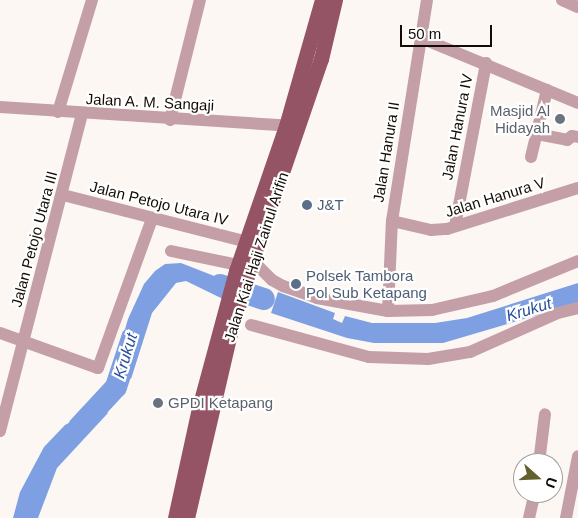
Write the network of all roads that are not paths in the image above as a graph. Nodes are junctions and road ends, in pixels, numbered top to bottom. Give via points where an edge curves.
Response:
1 (92, 0) edge
2 (200, 0) edge
3 (322, 0) edge
4 (335, 0) edge
5 (427, 0) edge
6 (562, 0) edge
7 (578, 7) edge
8 (421, 38) junction
9 (486, 63) junction
10 (547, 90) junction
11 (578, 103) edge
12 (0, 107) edge
13 (58, 112) junction
14 (82, 114) junction
15 (170, 120) junction
16 (292, 126) junction
17 (536, 134) junction
18 (578, 137) edge
19 (531, 157) dead end
20 (578, 188) edge
21 (63, 195) junction
22 (152, 219) junction
23 (392, 221) junction
24 (455, 226) junction
25 (247, 242) junction
26 (171, 251) dead end
27 (578, 261) edge
28 (243, 268) junction
29 (578, 308) edge
30 (388, 311) junction
31 (230, 316) junction
32 (252, 326) dead end
33 (0, 333) edge
34 (24, 340) junction
35 (546, 414) dead end
36 (0, 430) edge
37 (540, 453) edge
38 (578, 456) edge
39 (532, 503) edge
40 (174, 518) edge
41 (187, 518) edge
42 (529, 518) edge
43 (566, 518) edge

1 - 13 street
2 - 15 street
3 - 16 main road
4 - 16 main road, Jalan Kiai Haji Zainul Arifin via 320,59
5 - 8 street, Jalan Hanura II
6 - 7 street
8 - 9 street
8 - 23 street, Jalan Hanura II
9 - 10 street
9 - 24 street, Jalan Hanura IV
10 - 11 street
10 - 17 street
12 - 13 street, Jalan A. M. Sangaji
13 - 14 street, Jalan A. M. Sangaji
14 - 15 street, Jalan A. M. Sangaji
14 - 21 street, Jalan Petojo Utara III
15 - 16 street, Jalan A. M. Sangaji
16 - 25 main road
16 - 28 main road, Jalan Kiai Haji Zainul Arifin
17 - 18 street via 567,140 572,136
17 - 19 street
20 - 24 street, Jalan Hanura V
21 - 22 street, Jalan Petojo Utara IV
21 - 34 street, Jalan Petojo Utara III
22 - 25 street, Jalan Petojo Utara IV
22 - 34 street via 99,366 95,369
23 - 24 street, Jalan Hanura V via 431,230
23 - 30 street, Jalan Hanura II
25 - 28 main road
26 - 28 street
27 - 30 street via 493,296 432,310
28 - 30 street via 317,298
28 - 31 main road
29 - 32 street via 530,324 470,352 428,358 369,357
31 - 40 main road, Jalan Kiai Haji Zainul Arifin via 199,408
31 - 41 main road, Jalan Kiai Haji Zainul Arifin
33 - 34 street
34 - 36 street, Jalan Petojo Utara III
35 - 37 street
38 - 43 street
39 - 42 street

